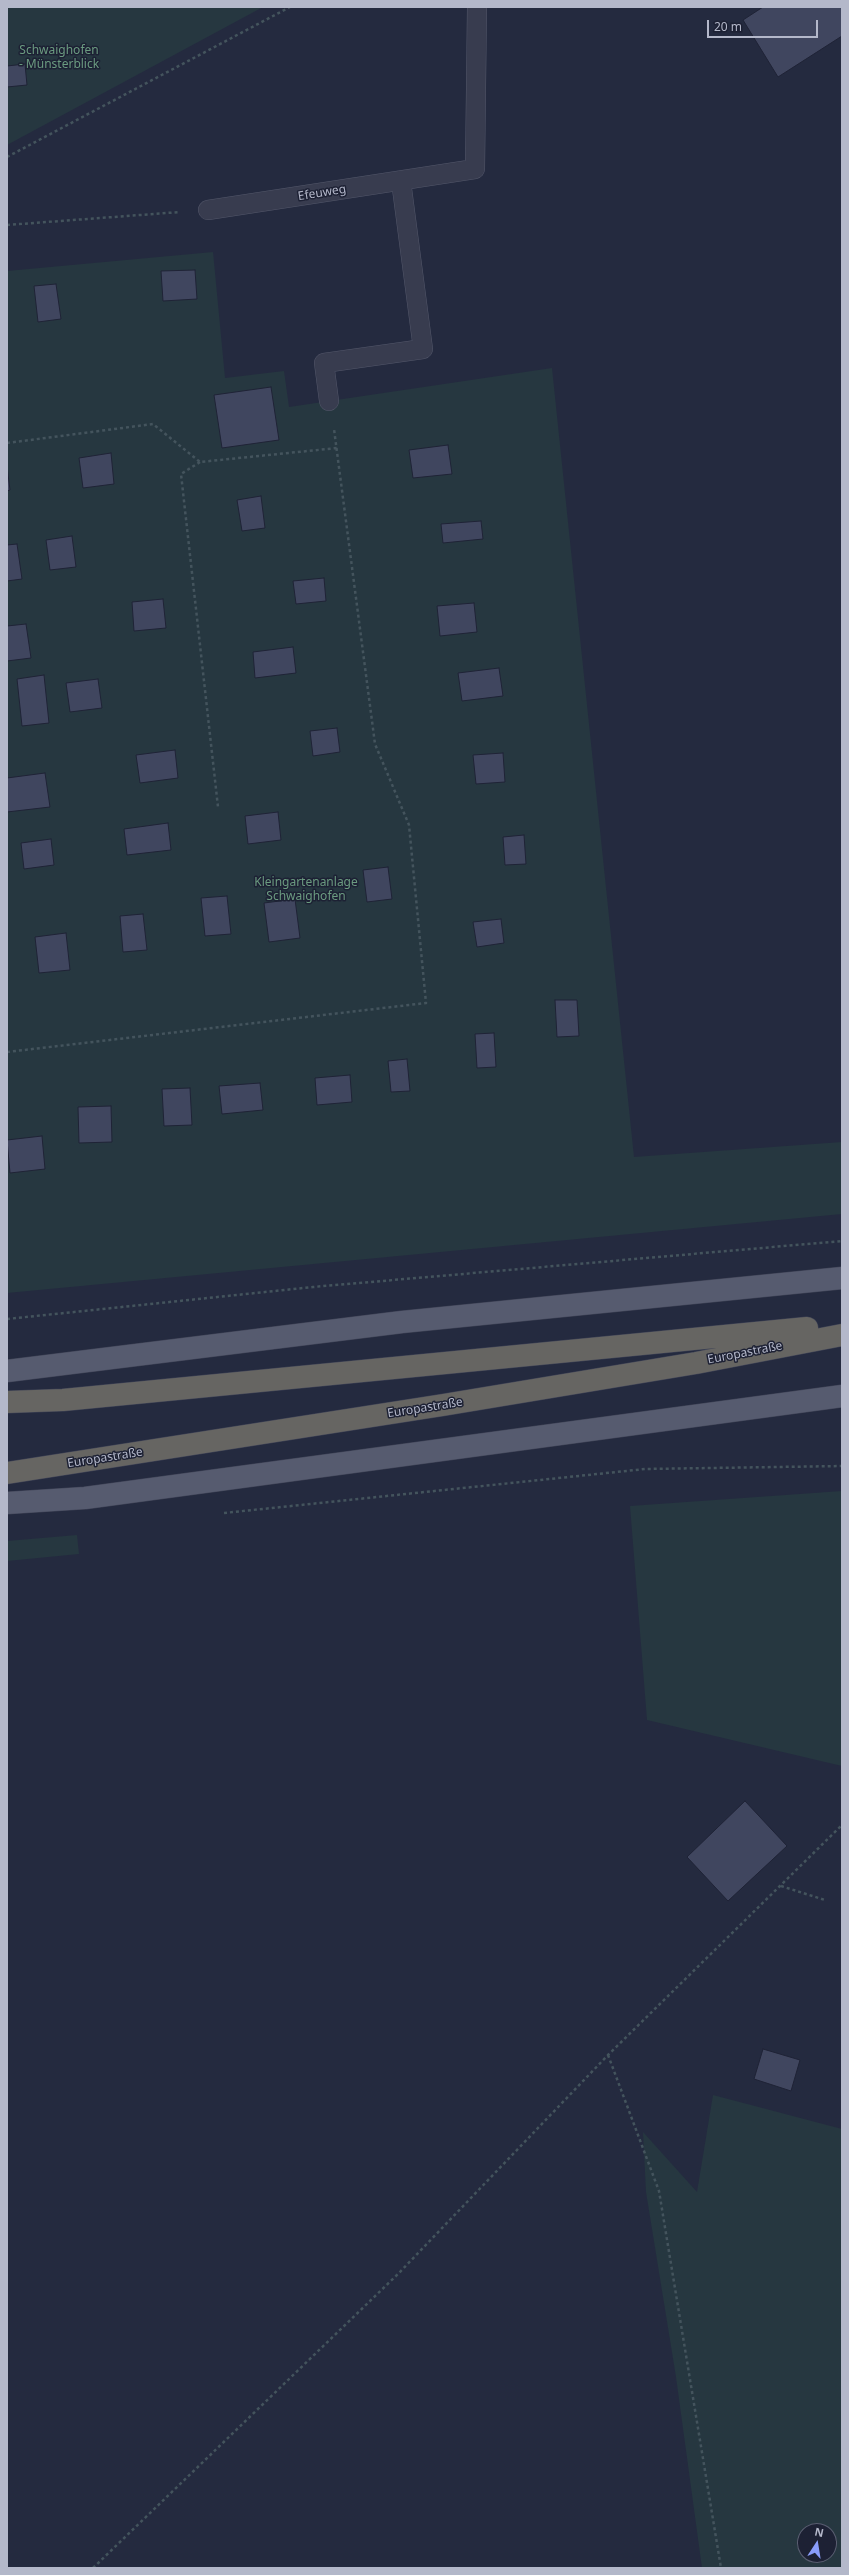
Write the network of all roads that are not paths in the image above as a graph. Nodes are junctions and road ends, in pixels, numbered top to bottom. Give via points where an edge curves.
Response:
1 (477, 7) edge
2 (401, 181) junction
3 (208, 210) road end
4 (330, 401) dead end
5 (842, 1278) edge
6 (842, 1325) edge
7 (842, 1335) edge
8 (7, 1372) edge
9 (842, 1396) edge
10 (7, 1402) edge
11 (7, 1473) edge
12 (7, 1503) edge

1 - 2 lane, Efeuweg via 475,169
2 - 3 lane, Efeuweg
2 - 4 lane via 423,349 324,363
5 - 8 main road via 402,1322
6 - 10 highway, Europastraße via 71,1399
7 - 11 highway, Europastraße via 696,1363 450,1404
9 - 12 main road via 85,1498

